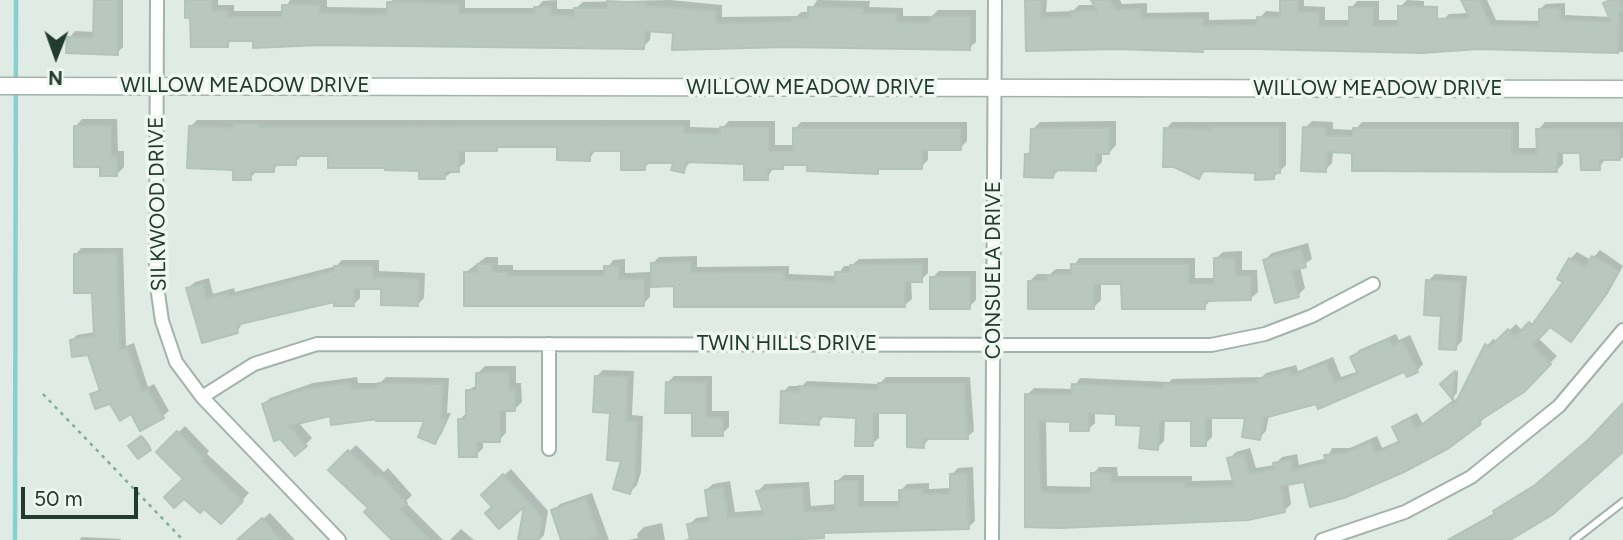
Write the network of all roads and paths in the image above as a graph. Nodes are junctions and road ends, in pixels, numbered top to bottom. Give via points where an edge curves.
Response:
1 (157, 0) edge
2 (995, 0) edge
3 (0, 86) edge
4 (156, 86) junction
5 (995, 89) junction
6 (1623, 89) edge
7 (1373, 284) dead end
8 (1623, 330) edge
9 (550, 344) junction
10 (993, 344) junction
11 (43, 394) dead end
12 (202, 397) junction
13 (549, 449) dead end
14 (1623, 502) edge
15 (183, 540) edge
16 (339, 540) edge
17 (992, 540) edge
18 (1322, 540) edge
19 (1574, 540) edge

1 - 4 street, SILKWOOD DRIVE
2 - 5 street, CONSUELA DRIVE
3 - 4 street, WILLOW MEADOW DRIVE
4 - 5 street, WILLOW MEADOW DRIVE
4 - 12 street, SILKWOOD DRIVE via 156,279 162,321 176,362
5 - 6 street, WILLOW MEADOW DRIVE
5 - 10 street, CONSUELA DRIVE
7 - 10 street, TWIN HILLS DRIVE via 1265,334 1211,345
8 - 18 street via 1559,406 1471,477 1405,512
9 - 10 street, TWIN HILLS DRIVE
9 - 12 street, TWIN HILLS DRIVE via 317,344 254,364
9 - 13 street
10 - 17 street, CONSUELA DRIVE
11 - 15 path
12 - 16 street, SILKWOOD DRIVE
14 - 19 lane

